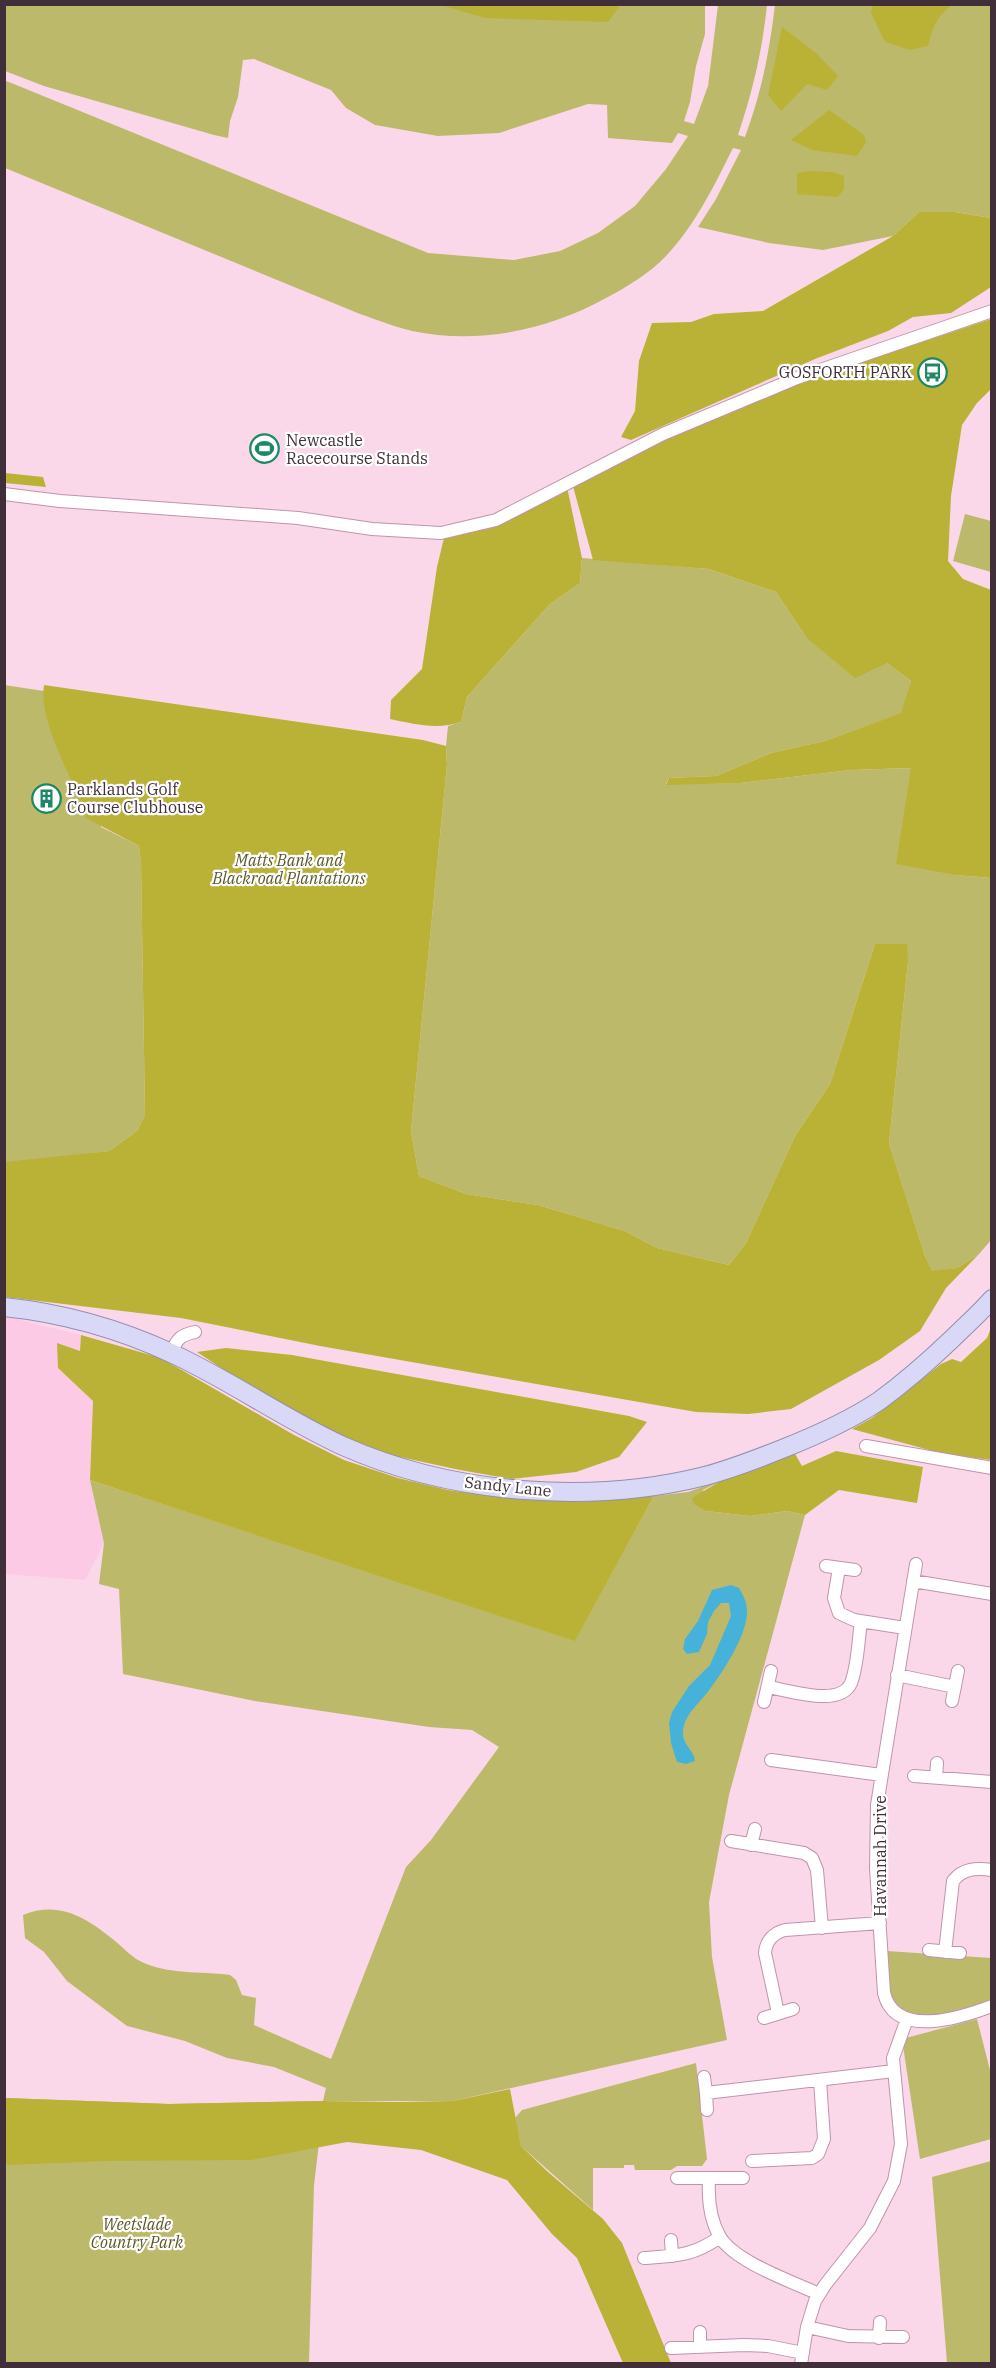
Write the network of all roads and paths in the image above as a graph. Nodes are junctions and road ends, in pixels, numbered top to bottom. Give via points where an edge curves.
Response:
1 (992, 311) edge
2 (4, 494) edge
3 (992, 1299) edge
4 (4, 1307) edge
5 (195, 1332) dead end
6 (171, 1353) junction
7 (866, 1446) dead end
8 (992, 1468) edge
9 (916, 1564) dead end
10 (826, 1566) dead end
11 (839, 1568) junction
12 (855, 1570) dead end
13 (913, 1581) junction
14 (992, 1594) edge
15 (861, 1622) junction
16 (905, 1628) junction
17 (771, 1671) dead end
18 (958, 1671) dead end
19 (897, 1676) junction
20 (768, 1687) junction
21 (955, 1687) junction
22 (952, 1701) dead end
23 (764, 1702) dead end
24 (795, 1749) dead end
25 (771, 1760) dead end
26 (793, 1763) junction
27 (938, 1763) dead end
28 (880, 1775) junction
29 (914, 1776) dead end
30 (936, 1778) junction
31 (992, 1782) edge
32 (755, 1829) dead end
33 (731, 1841) dead end
34 (751, 1845) junction
35 (992, 1870) edge
36 (880, 1923) junction
37 (822, 1928) junction
38 (929, 1950) dead end
39 (945, 1952) junction
40 (960, 1953) dead end
41 (992, 2007) edge
42 (793, 2009) dead end
43 (778, 2013) junction
44 (764, 2018) dead end
45 (907, 2019) junction
46 (894, 2071) junction
47 (704, 2077) dead end
48 (820, 2080) junction
49 (706, 2092) junction
50 (707, 2110) dead end
51 (818, 2154) junction
52 (752, 2161) dead end
53 (828, 2164) dead end
54 (677, 2178) dead end
55 (709, 2178) junction
56 (743, 2178) dead end
57 (720, 2237) junction
58 (671, 2240) dead end
59 (672, 2256) junction
60 (644, 2258) dead end
61 (819, 2294) junction
62 (880, 2322) dead end
63 (807, 2327) junction
64 (700, 2332) dead end
65 (903, 2337) dead end
66 (879, 2338) junction
67 (700, 2347) junction
68 (671, 2348) dead end
69 (802, 2358) edge

1 - 2 street via 797,378 663,434 496,520 441,533
3 - 6 main road, Sandy Lane via 910,1376 845,1421 751,1461 704,1476 634,1488 572,1492 488,1486 450,1480 380,1460 342,1446
4 - 6 main road, Sandy Lane via 35,1310 101,1326
5 - 6 street via 183,1334
7 - 8 street
9 - 13 street, Havannah Drive
10 - 11 street
11 - 12 street
11 - 15 street via 835,1606 846,1618
13 - 14 street
13 - 16 street, Havannah Drive
15 - 16 street
15 - 20 street via 852,1679 841,1694 827,1697
16 - 19 street, Havannah Drive
17 - 20 street
18 - 21 street
19 - 21 street
19 - 28 street, Havannah Drive
20 - 23 street
21 - 22 street
24 - 26 street
25 - 26 street
26 - 28 street
27 - 30 street
28 - 36 street, Havannah Drive via 876,1833
29 - 30 street
30 - 31 street
32 - 34 street
33 - 34 street
34 - 37 street via 804,1853 812,1858 817,1870
35 - 39 street via 969,1869 952,1881
36 - 37 street
36 - 45 street, Havannah Drive via 885,1996 892,2010
37 - 43 street via 781,1931 769,1941 765,1953
38 - 39 street
39 - 40 street
41 - 45 street via 947,2019
42 - 43 street
43 - 44 street
45 - 46 street via 895,2050
46 - 48 street
46 - 61 street via 901,2144 894,2181 870,2228
47 - 49 street
48 - 49 street
48 - 51 street via 824,2139
49 - 50 street
51 - 52 street via 812,2158
51 - 53 street
54 - 55 street
55 - 56 street
55 - 57 street via 710,2207
57 - 59 street via 695,2253
57 - 61 street via 747,2260
58 - 59 street
59 - 60 street
61 - 63 street
62 - 66 street
63 - 66 street
63 - 69 street
64 - 67 street
65 - 66 street
67 - 68 street
67 - 69 street via 768,2346

